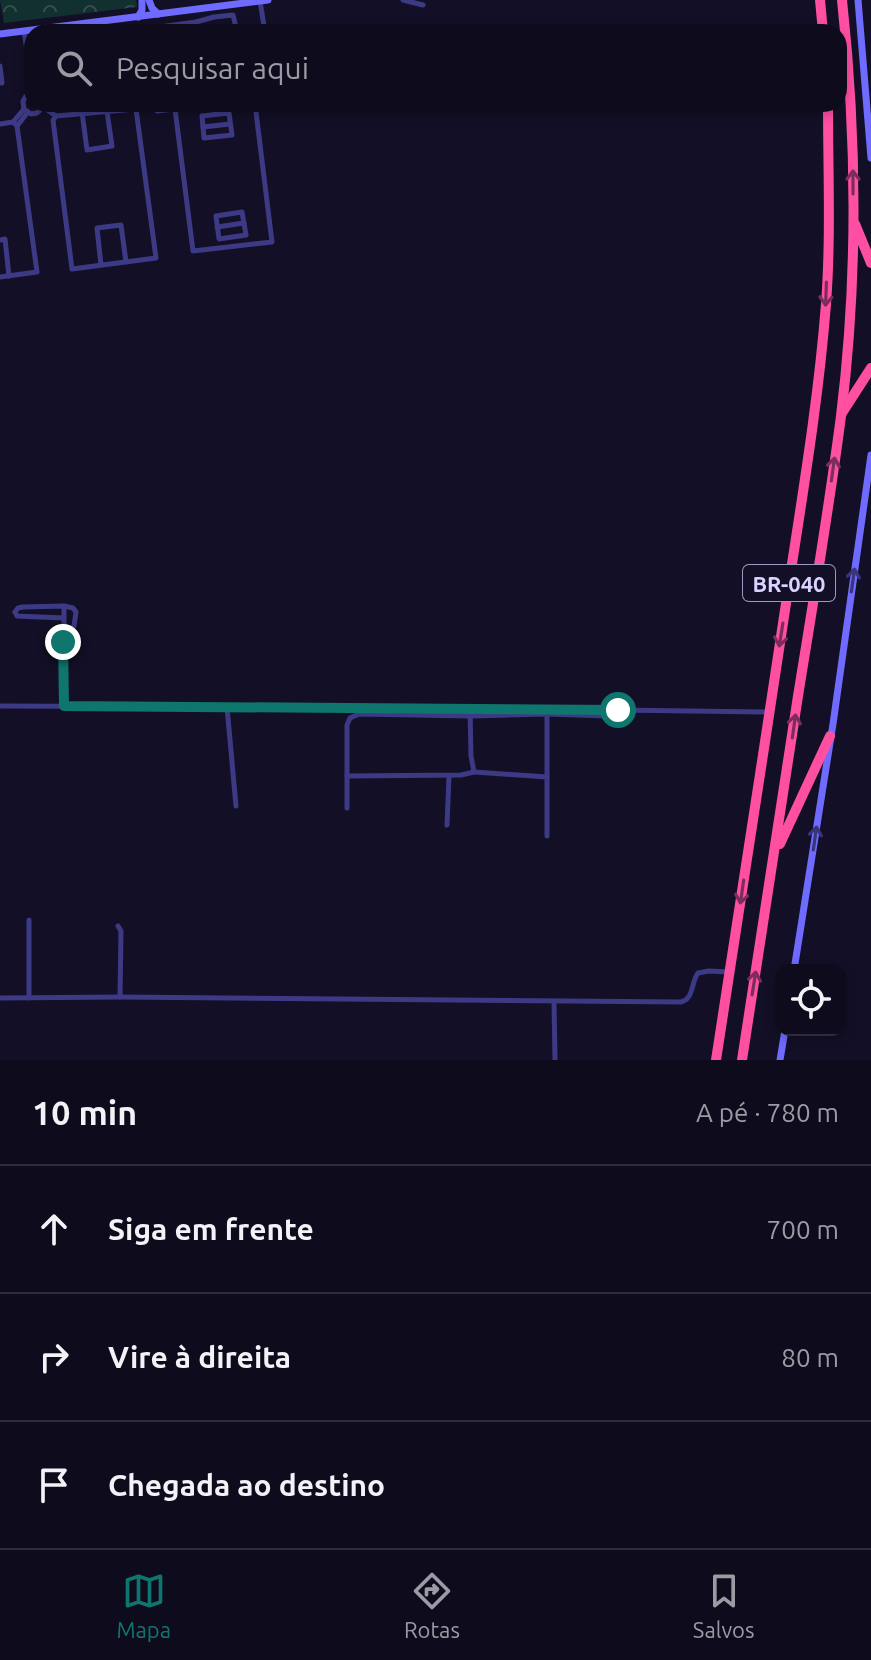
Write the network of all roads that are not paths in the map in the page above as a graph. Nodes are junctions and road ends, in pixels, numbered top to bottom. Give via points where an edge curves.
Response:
1 (142, 0) edge
2 (149, 0) edge
3 (268, 0) edge
4 (403, 0) edge
5 (820, 0) edge
6 (842, 0) edge
7 (858, 0) edge
8 (260, 1) edge
9 (423, 5) dead end
10 (195, 9) junction
11 (159, 14) junction
12 (138, 17) junction
13 (196, 22) junction
14 (81, 24) edge
15 (181, 24) edge
16 (235, 24) edge
17 (264, 24) edge
18 (822, 24) edge
19 (845, 24) edge
20 (24, 31) edge
21 (0, 34) edge
22 (847, 47) edge
23 (0, 66) edge
24 (0, 83) edge
25 (25, 112) edge
26 (47, 112) edge
27 (82, 112) joint
28 (107, 112) edge
29 (136, 112) edge
30 (175, 112) edge
31 (256, 112) edge
32 (828, 112) edge
33 (215, 114) joint
34 (54, 118) junction
35 (0, 124) edge
36 (15, 124) junction
37 (230, 124) junction
38 (203, 127) junction
39 (871, 158) edge
40 (853, 220) junction
41 (244, 223) junction
42 (217, 227) junction
43 (231, 237) junction
44 (0, 240) edge
45 (233, 246) junction
46 (126, 262) junction
47 (871, 263) edge
48 (101, 265) junction
49 (9, 276) junction
50 (0, 277) edge
51 (871, 368) edge
52 (841, 415) junction
53 (871, 455) edge
54 (64, 606) junction
55 (64, 618) junction
56 (63, 635) junction
57 (0, 706) edge
58 (64, 706) junction
59 (227, 707) junction
60 (470, 708) junction
61 (618, 710) junction
62 (771, 712) junction
63 (547, 714) junction
64 (470, 716) junction
65 (830, 736) junction
66 (474, 772) junction
67 (347, 776) junction
68 (449, 776) junction
69 (547, 777) junction
70 (236, 806) dead end
71 (347, 808) dead end
72 (447, 825) dead end
73 (547, 836) dead end
74 (774, 857) junction
75 (29, 920) dead end
76 (118, 926) dead end
77 (795, 964) edge
78 (730, 972) junction
79 (120, 997) junction
80 (0, 998) edge
81 (29, 998) junction
82 (554, 1001) junction
83 (784, 1036) edge
84 (555, 1060) edge
85 (716, 1060) edge
86 (742, 1060) edge
87 (780, 1060) edge

1 - 12 street
2 - 11 street
3 - 8 street
4 - 9 street
5 - 18 highway
19 -> 6 highway, BR-040
7 - 39 street
8 - 10 street
8 - 17 street
10 - 11 street
10 - 13 street
11 - 12 street
12 - 14 street
13 - 15 street
13 - 16 street via 233,15
20 - 21 street
40 -> 22 highway, BR-040
23 - 24 street
25 - 36 street
26 - 34 street
27 - 28 street via 87,150 112,146
27 - 34 street
29 - 46 street via 156,258
30 - 45 street via 193,251
31 - 45 street via 272,242
32 -> 62 highway, BR-040 via 824,317
33 - 37 street via 229,113
33 - 38 street via 202,116
34 - 48 street via 72,269
35 - 36 street
36 - 49 street via 37,272
37 - 38 street
37 - 38 street via 232,135 204,138
40 - 47 highway
40 - 52 highway, BR-040
41 - 42 street
41 - 42 street via 242,212 216,216
41 - 43 street via 246,235
42 - 43 street via 219,239
43 - 45 street
44 - 49 street via 5,239
46 - 48 street
46 - 48 street via 121,225 97,228
49 - 50 street
51 - 52 highway
74 -> 52 highway, BR-040
65 -> 53 street
54 - 55 street
54 - 55 street via 15,612 24,618
54 - 56 street via 76,612 74,626
55 - 56 street
56 - 58 street
57 - 58 street
58 - 59 street
59 - 60 street
59 - 70 street
60 - 61 street
60 - 64 street
61 - 62 street
61 - 63 street via 608,716
62 -> 78 highway, BR-040
63 - 64 street
63 - 69 street
64 - 66 street
64 - 67 street via 353,715 347,725
65 - 74 highway
77 -> 65 street
66 - 68 street
66 - 69 street
67 - 68 street
67 - 71 street
68 - 72 street
69 - 73 street
86 -> 74 highway, BR-040
75 - 81 street
76 - 79 street
78 - 82 street via 698,973 689,997 681,1002
78 - 85 highway, BR-040
79 - 81 street
79 - 82 street
80 - 81 street
82 - 84 street
83 - 87 street

